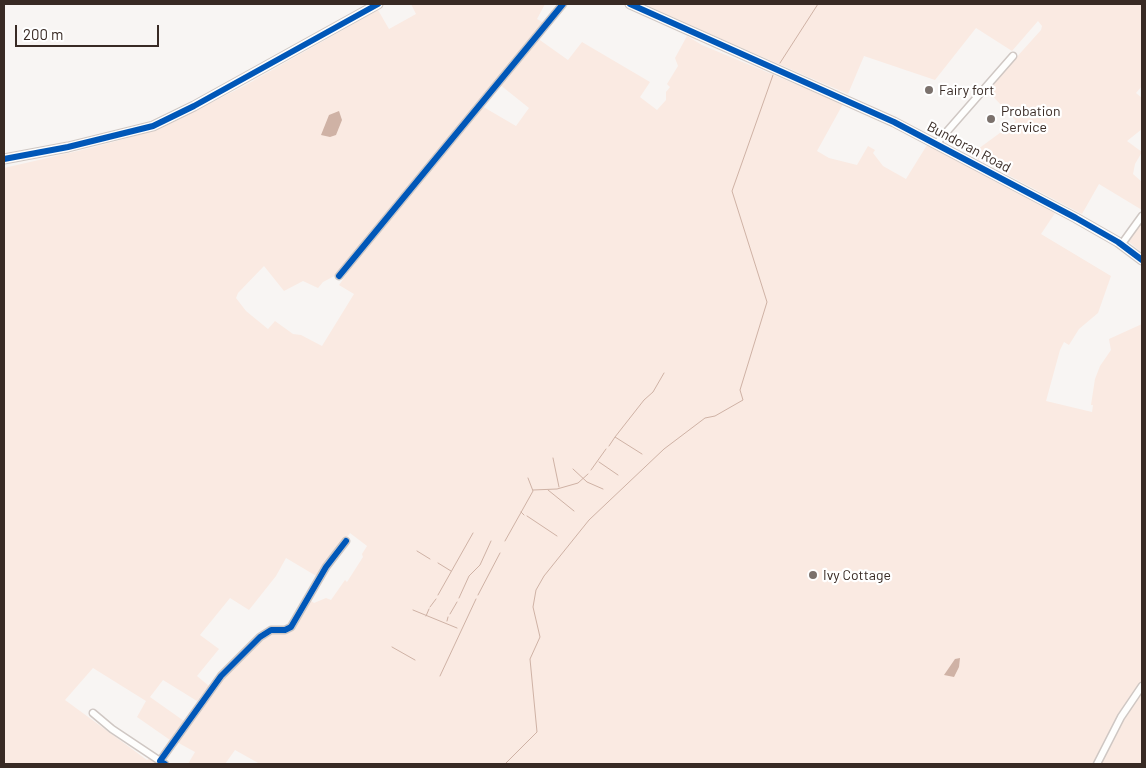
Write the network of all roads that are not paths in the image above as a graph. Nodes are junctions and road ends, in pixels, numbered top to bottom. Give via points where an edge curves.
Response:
1 (378, 4) edge
2 (563, 4) edge
3 (630, 4) edge
4 (1013, 56) dead end
5 (936, 144) junction
6 (4, 159) edge
7 (1142, 216) edge
8 (1121, 244) junction
9 (1142, 260) edge
10 (339, 276) dead end
11 (346, 541) dead end
12 (1142, 686) edge
13 (93, 713) dead end
14 (162, 762) edge
15 (1097, 764) edge

1 - 6 highway via 153,126
2 - 10 street
3 - 5 highway, Bundoran Road
4 - 5 street
5 - 8 highway, Bundoran Road
7 - 8 street
8 - 9 highway, Bundoran Road
11 - 14 street via 326,567 291,627 271,630 260,636 238,657 204,697
12 - 15 street via 1121,717
13 - 14 street

